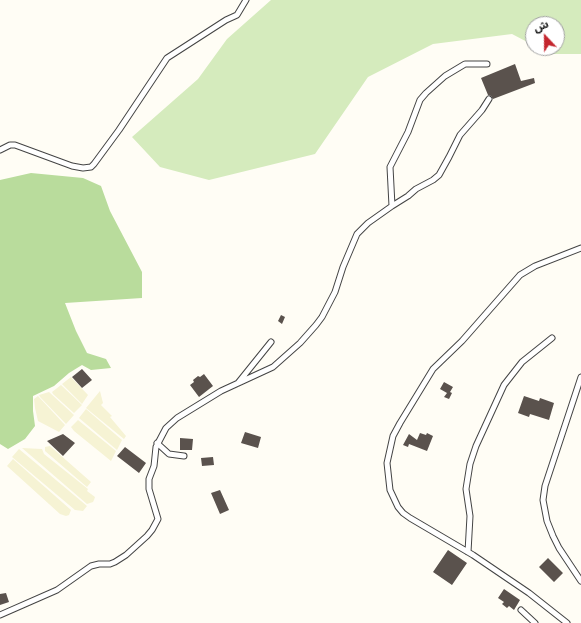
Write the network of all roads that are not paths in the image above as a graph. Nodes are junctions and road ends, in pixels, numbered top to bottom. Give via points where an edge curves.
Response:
1 (246, 0) edge
2 (487, 64) dead end
3 (489, 99) dead end
4 (0, 150) edge
5 (392, 206) junction
6 (581, 248) edge
7 (552, 338) dead end
8 (271, 342) dead end
9 (581, 377) edge
10 (237, 384) junction
11 (157, 443) junction
12 (184, 456) dead end
13 (468, 552) junction
14 (581, 581) edge
15 (521, 610) dead end
16 (0, 615) edge
17 (535, 623) edge
18 (566, 623) edge

1 - 4 street via 237,15 168,58 91,167 72,166 15,145
2 - 5 street via 465,64 445,76 420,100 408,132 390,167
3 - 5 street via 460,135 439,175
5 - 10 street via 357,234 335,292 316,325 273,367
6 - 13 street via 530,269 515,279 462,341 433,369 393,436 387,469 390,490 398,507 410,518
7 - 13 street via 522,362 504,384 476,446 466,489 470,516
8 - 10 street
9 - 14 street via 545,486 543,500 553,536
10 - 11 street via 173,421
11 - 12 street via 170,454
11 - 16 street via 149,484 158,519 147,536 115,562 95,565 57,590
13 - 18 street via 529,593
15 - 17 street

